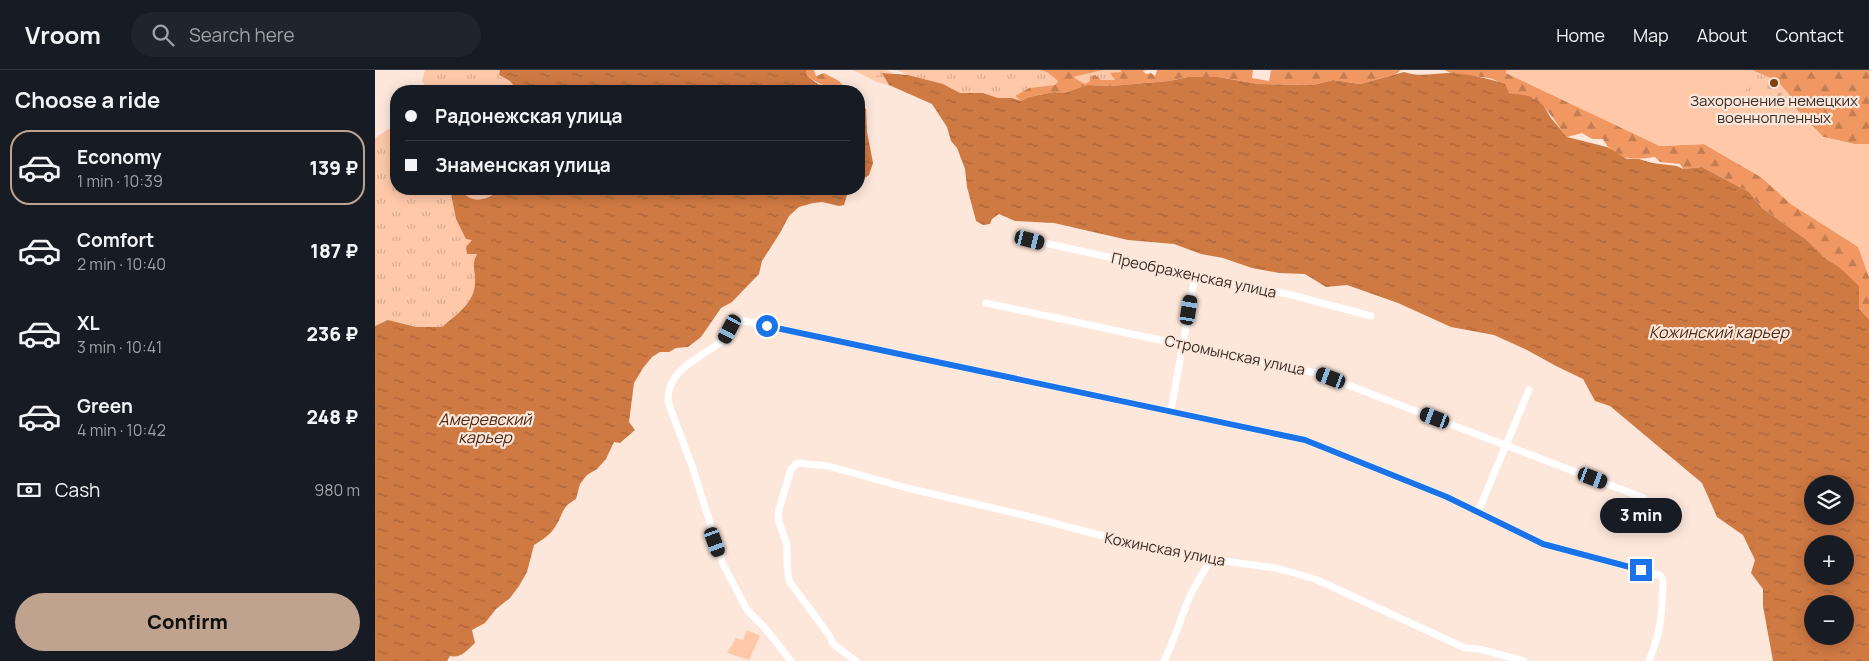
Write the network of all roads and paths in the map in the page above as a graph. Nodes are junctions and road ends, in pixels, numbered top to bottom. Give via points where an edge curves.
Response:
1 (1017, 236) dead end
2 (1195, 276) junction
3 (986, 303) dead end
4 (1371, 316) dead end
5 (1183, 345) junction
6 (1529, 390) dead end
7 (1171, 411) junction
8 (1507, 445) junction
9 (1644, 498) dead end
10 (1479, 512) junction
11 (1209, 559) junction
12 (791, 661) edge
13 (856, 661) edge
14 (1164, 661) edge
15 (1524, 661) edge
16 (1649, 661) edge

1 - 2 street, Преображенская улица
2 - 4 street, Преображенская улица via 1292,295
2 - 5 street
3 - 5 street, Стромынская улица
5 - 7 street
5 - 8 street, Стромынская улица via 1316,372
6 - 8 street
7 - 10 street via 1305,440
7 - 12 street via 735,319 725,338 674,377 668,402 723,564 747,610
8 - 9 street, Стромынская улица
8 - 10 street
10 - 16 street via 1543,544 1659,575 1663,582 1663,614
11 - 13 street, Кожинская улица via 1103,536 828,466 797,464 791,469 778,513 787,545 789,581 833,644
11 - 14 street via 1191,593
11 - 15 street, Кожинская улица via 1276,568 1315,579 1465,648

